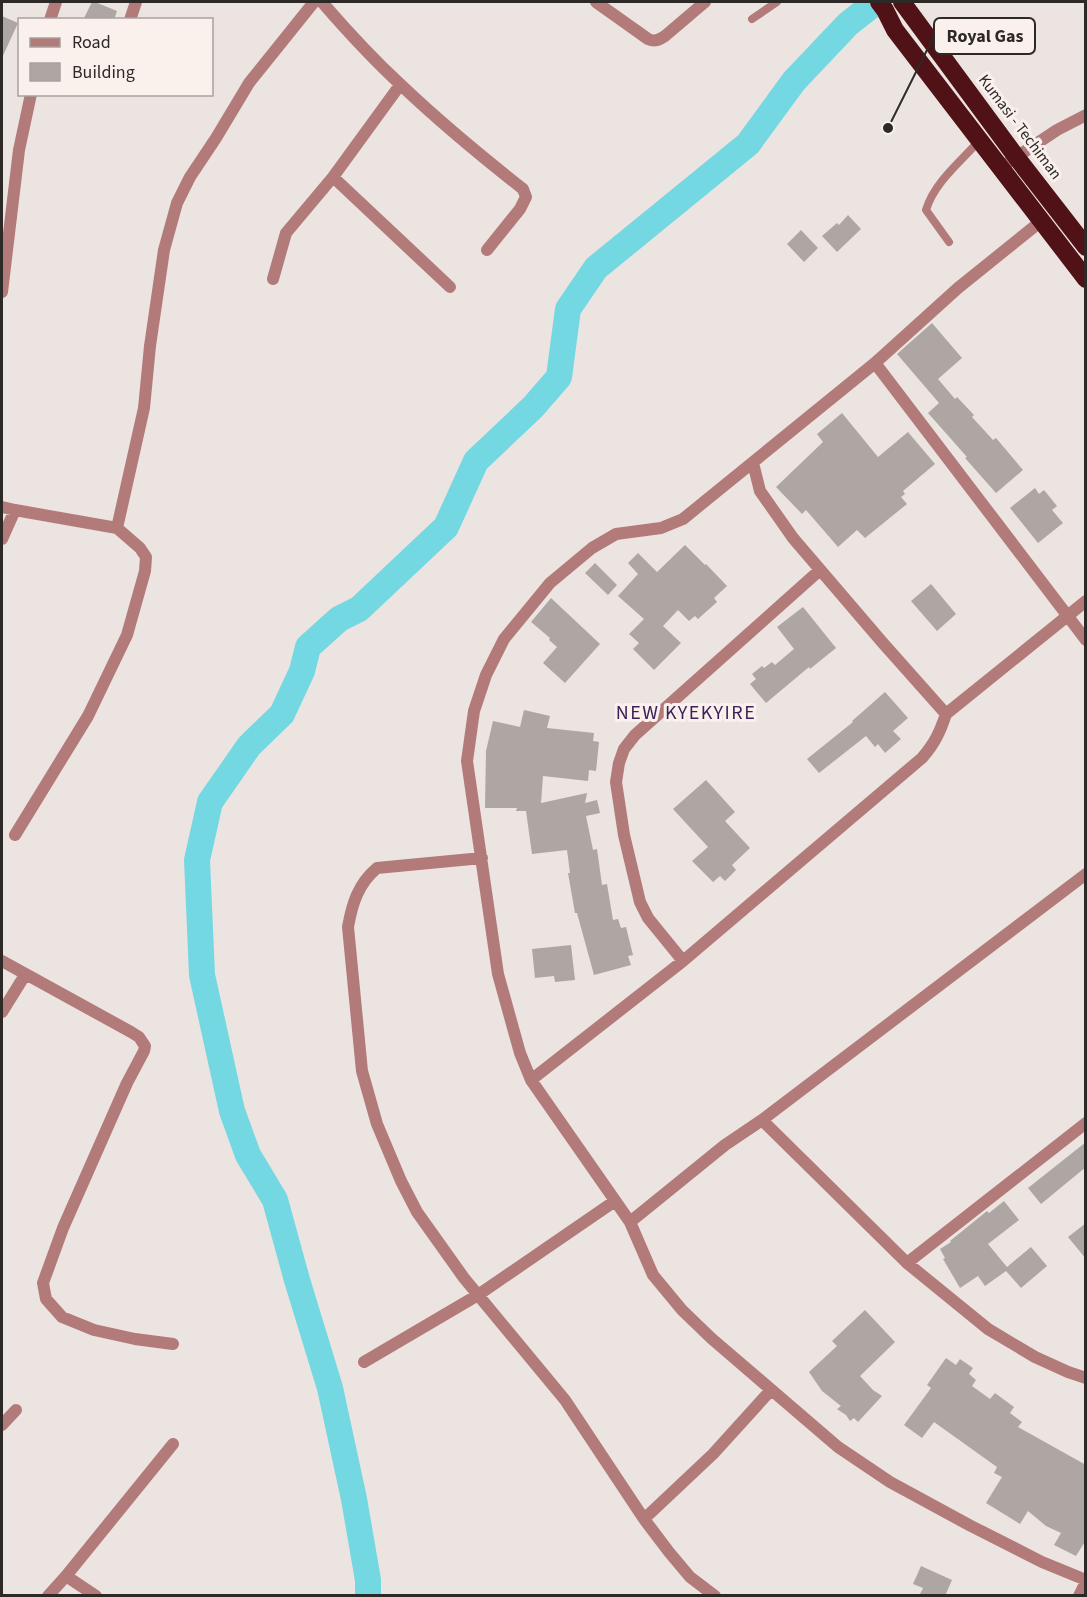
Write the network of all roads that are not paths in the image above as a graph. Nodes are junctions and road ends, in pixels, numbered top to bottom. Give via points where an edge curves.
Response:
1 (56, 2) edge
2 (136, 2) edge
3 (314, 2) edge
4 (322, 2) edge
5 (597, 2) edge
6 (705, 2) edge
7 (777, 2) edge
8 (905, 5) edge
9 (882, 6) edge
10 (51, 18) edge
11 (131, 18) edge
12 (752, 19) dead end
13 (400, 85) junction
14 (31, 96) edge
15 (1086, 115) edge
16 (979, 141) junction
17 (1017, 158) junction
18 (1000, 168) junction
19 (333, 177) junction
20 (1040, 222) junction
21 (949, 242) dead end
22 (1086, 247) edge
23 (487, 250) dead end
24 (273, 279) dead end
25 (1086, 279) edge
26 (450, 286) dead end
27 (2, 292) edge
28 (875, 363) junction
29 (753, 463) junction
30 (2, 507) edge
31 (15, 510) junction
32 (117, 528) junction
33 (2, 539) edge
34 (820, 570) junction
35 (1086, 601) edge
36 (1067, 616) junction
37 (1086, 640) edge
38 (946, 714) junction
39 (15, 835) dead end
40 (482, 858) junction
41 (1086, 874) edge
42 (2, 961) edge
43 (684, 961) junction
44 (25, 975) junction
45 (2, 1012) edge
46 (531, 1080) junction
47 (762, 1120) junction
48 (1086, 1123) edge
49 (615, 1201) junction
50 (630, 1222) junction
51 (907, 1263) junction
52 (478, 1295) junction
53 (173, 1344) dead end
54 (364, 1362) dead end
55 (1086, 1378) edge
56 (771, 1390) junction
57 (16, 1410) dead end
58 (2, 1425) edge
59 (174, 1444) dead end
60 (644, 1519) junction
61 (66, 1576) junction
62 (1086, 1581) edge
63 (48, 1596) edge
64 (96, 1596) edge
65 (715, 1596) edge
66 (1079, 1596) edge

1 - 10 street
2 - 11 street
3 - 32 street via 249,83 177,203 164,250 144,408
4 - 13 street
5 - 6 street via 653,41 665,36
7 - 12 lane
8 - 17 highway, Kumasi - Techiman
9 - 16 highway via 895,30
13 - 19 street
13 - 23 street via 523,189 526,197 520,209
14 - 27 street via 19,150
15 - 17 street
16 - 18 highway
16 - 21 lane via 942,182 926,210
17 - 18 street
17 - 22 highway, Kumasi - Techiman
18 - 20 highway
19 - 24 street via 286,233
19 - 26 street
20 - 25 highway
20 - 28 street via 958,288
28 - 29 street
28 - 36 street
29 - 34 street via 760,491
29 - 40 street via 683,519 661,528 616,534 592,548 550,583 504,639 474,711 467,761
30 - 31 street
31 - 32 street
31 - 33 street
32 - 39 street via 146,557 127,635 88,716
34 - 38 street
34 - 43 street via 635,735 619,763 616,782 624,835 640,902 648,918
35 - 36 street
36 - 37 street
36 - 38 street
38 - 43 street via 932,747 922,758
40 - 46 street via 498,974
40 - 52 street via 376,868 357,891 348,927 362,1071 376,1124 417,1212
41 - 47 street
42 - 44 street
43 - 46 street
44 - 45 street
44 - 53 street via 139,1036 145,1046 63,1228 43,1283 46,1299 62,1317 94,1330
46 - 49 street
47 - 50 street
47 - 51 street
48 - 51 street
49 - 50 street
49 - 52 street
50 - 56 street via 653,1275 682,1310
51 - 55 street via 988,1329 1035,1357
52 - 54 street
52 - 60 street via 565,1400
56 - 60 street
56 - 62 street via 838,1447 890,1482
57 - 58 street
59 - 61 street
60 - 65 street via 690,1577
61 - 63 street
61 - 64 street
62 - 66 street

